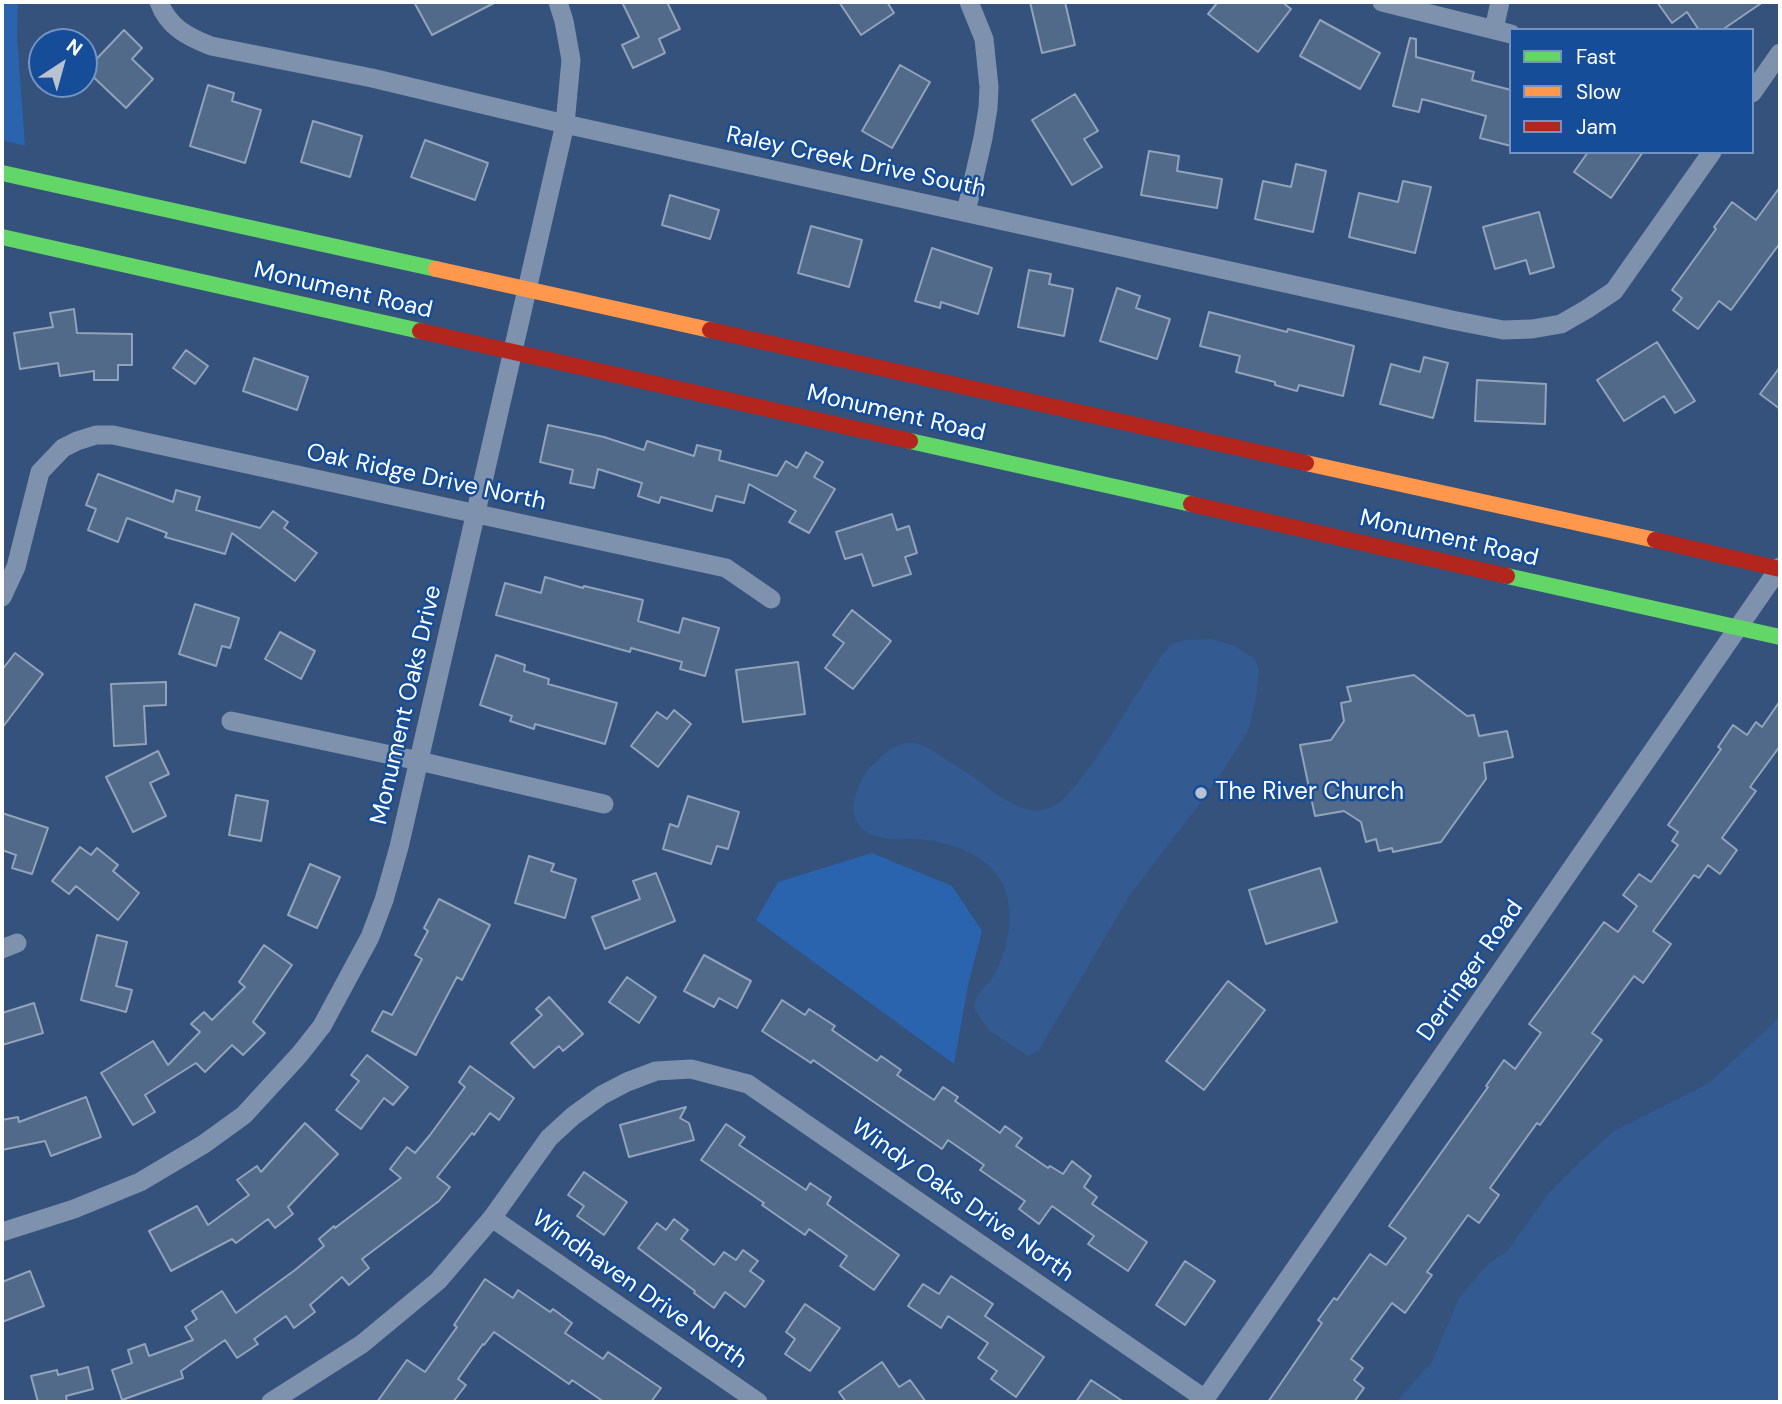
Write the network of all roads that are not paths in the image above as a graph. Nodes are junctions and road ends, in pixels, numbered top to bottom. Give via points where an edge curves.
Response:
1 (159, 2) edge
2 (558, 2) edge
3 (969, 2) edge
4 (1382, 2) edge
5 (1500, 2) edge
6 (1502, 32) edge
7 (1780, 52) edge
8 (1754, 90) edge
9 (565, 124) junction
10 (1711, 154) edge
11 (2, 173) edge
12 (966, 212) junction
13 (2, 237) edge
14 (527, 289) junction
15 (512, 352) junction
16 (475, 515) junction
17 (1780, 568) edge
18 (2, 597) edge
19 (771, 599) dead end
20 (1738, 628) junction
21 (1780, 637) edge
22 (231, 721) dead end
23 (419, 761) junction
24 (604, 804) dead end
25 (492, 1218) junction
26 (2, 1232) edge
27 (1204, 1400) edge
28 (271, 1402) edge
29 (758, 1402) edge

1 - 9 street, Raley Creek Drive South via 186,36 211,46
2 - 9 street, Monument Oaks Drive via 571,60
3 - 12 street via 984,40 989,87 984,138
4 - 6 street
5 - 6 street
7 - 8 street
9 - 12 street, Raley Creek Drive South
9 - 14 street, Monument Oaks Drive
10 - 12 street, Raley Creek Drive South via 1614,291 1562,324 1532,329 1503,330 1452,320
11 - 14 main road, Monument Road
13 - 15 main road, Monument Road
14 - 15 street, Monument Oaks Drive
14 - 17 main road, Monument Road
15 - 16 street, Monument Oaks Drive
15 - 20 main road, Monument Road
16 - 18 street, Oak Ridge Drive North via 113,435 96,435 63,448 40,472 16,567
16 - 19 street, Oak Ridge Drive North via 726,568
16 - 23 street, Monument Oaks Drive
17 - 20 street, Derringer Road
20 - 21 main road, Monument Road
20 - 27 street, Derringer Road
22 - 23 street
23 - 24 street
23 - 26 street, Monument Oaks Drive via 384,900 370,937 322,1026 300,1054 244,1115 204,1144 140,1182
25 - 27 street, Windy Oaks Drive North via 549,1138 601,1095 656,1071 691,1069 748,1084
25 - 28 street, Windy Oaks Drive North via 438,1281 362,1344
25 - 29 street, Windhaven Drive North

